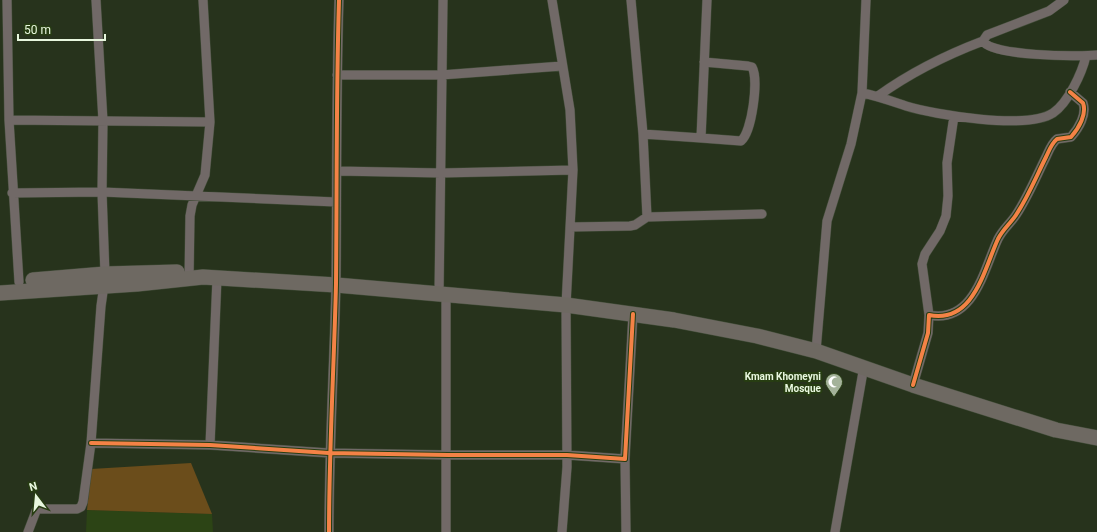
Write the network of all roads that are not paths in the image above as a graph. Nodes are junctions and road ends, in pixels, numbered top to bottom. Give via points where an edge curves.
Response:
1 (7, 0) edge
2 (96, 0) edge
3 (203, 0) edge
4 (339, 0) edge
5 (442, 0) edge
6 (552, 0) edge
7 (631, 0) edge
8 (707, 0) edge
9 (866, 0) edge
10 (1064, 0) edge
11 (983, 41) junction
12 (1097, 55) edge
13 (1086, 56) junction
14 (704, 62) junction
15 (562, 66) junction
16 (337, 75) junction
17 (441, 75) junction
18 (1070, 92) junction
19 (862, 93) junction
20 (878, 96) junction
21 (954, 116) junction
22 (9, 120) junction
23 (103, 121) junction
24 (210, 122) junction
25 (643, 134) junction
26 (701, 138) junction
27 (573, 170) junction
28 (336, 171) junction
29 (441, 173) junction
30 (102, 192) junction
31 (12, 193) junction
32 (196, 195) junction
33 (336, 202) junction
34 (762, 214) dead end
35 (648, 217) junction
36 (570, 227) junction
37 (200, 276) junction
38 (104, 279) junction
39 (18, 282) junction
40 (0, 283) edge
41 (336, 285) junction
42 (0, 293) edge
43 (443, 294) junction
44 (566, 305) junction
45 (633, 314) junction
46 (929, 315) junction
47 (816, 350) junction
48 (864, 366) junction
49 (913, 385) junction
50 (1097, 438) edge
51 (91, 443) junction
52 (210, 445) junction
53 (329, 453) junction
54 (567, 455) junction
55 (448, 456) junction
56 (625, 459) junction
57 (28, 532) edge
58 (329, 532) edge
59 (446, 532) edge
60 (562, 532) edge
61 (626, 532) edge
62 (835, 532) edge

1 - 22 street
2 - 23 street
3 - 24 street
4 - 16 street
5 - 17 street
6 - 15 street
7 - 25 street
8 - 14 street
9 - 19 street
10 - 11 street via 1036,17 987,35
11 - 13 street via 992,48 1019,54
11 - 20 street via 903,79
12 - 13 street
13 - 18 street via 1083,69
14 - 26 street
14 - 26 street via 752,67 756,76 750,119 744,138 740,141
15 - 17 street
15 - 27 street via 570,110
16 - 17 street
16 - 28 street
17 - 29 street
18 - 21 street via 1053,113 1041,119 1010,120
18 - 46 street via 1083,103 1084,114 1081,123 1071,137 1057,140 1050,148 1020,209 1000,235 971,300 954,312 941,316
19 - 20 street
19 - 47 street via 851,144 827,221
20 - 21 street via 906,106
21 - 46 street via 947,163 946,216 922,264
22 - 23 street
22 - 31 street
23 - 24 street
23 - 30 street
24 - 32 street via 205,175
25 - 26 street
25 - 35 street
27 - 29 street
27 - 36 street
28 - 29 street
28 - 33 street
29 - 43 street
30 - 31 street
30 - 32 street
30 - 38 street
31 - 39 street
32 - 33 street
32 - 37 street via 190,216
33 - 41 street
34 - 35 street
35 - 36 street via 630,226
36 - 44 street
37 - 38 main road
37 - 41 main road
37 - 52 street
38 - 39 main road
38 - 42 main road
38 - 51 street
39 - 40 main road
41 - 43 main road
41 - 53 street
43 - 44 main road
43 - 55 street
44 - 45 main road
44 - 54 street
45 - 47 main road via 711,326
45 - 56 street
46 - 49 street via 928,334
47 - 48 main road
48 - 49 main road
48 - 62 street
49 - 50 main road via 1056,430
51 - 52 street
51 - 57 street via 81,507 38,509
52 - 53 street
53 - 55 street
53 - 58 street
54 - 55 street
54 - 56 street
54 - 60 street
55 - 59 street
56 - 61 street

